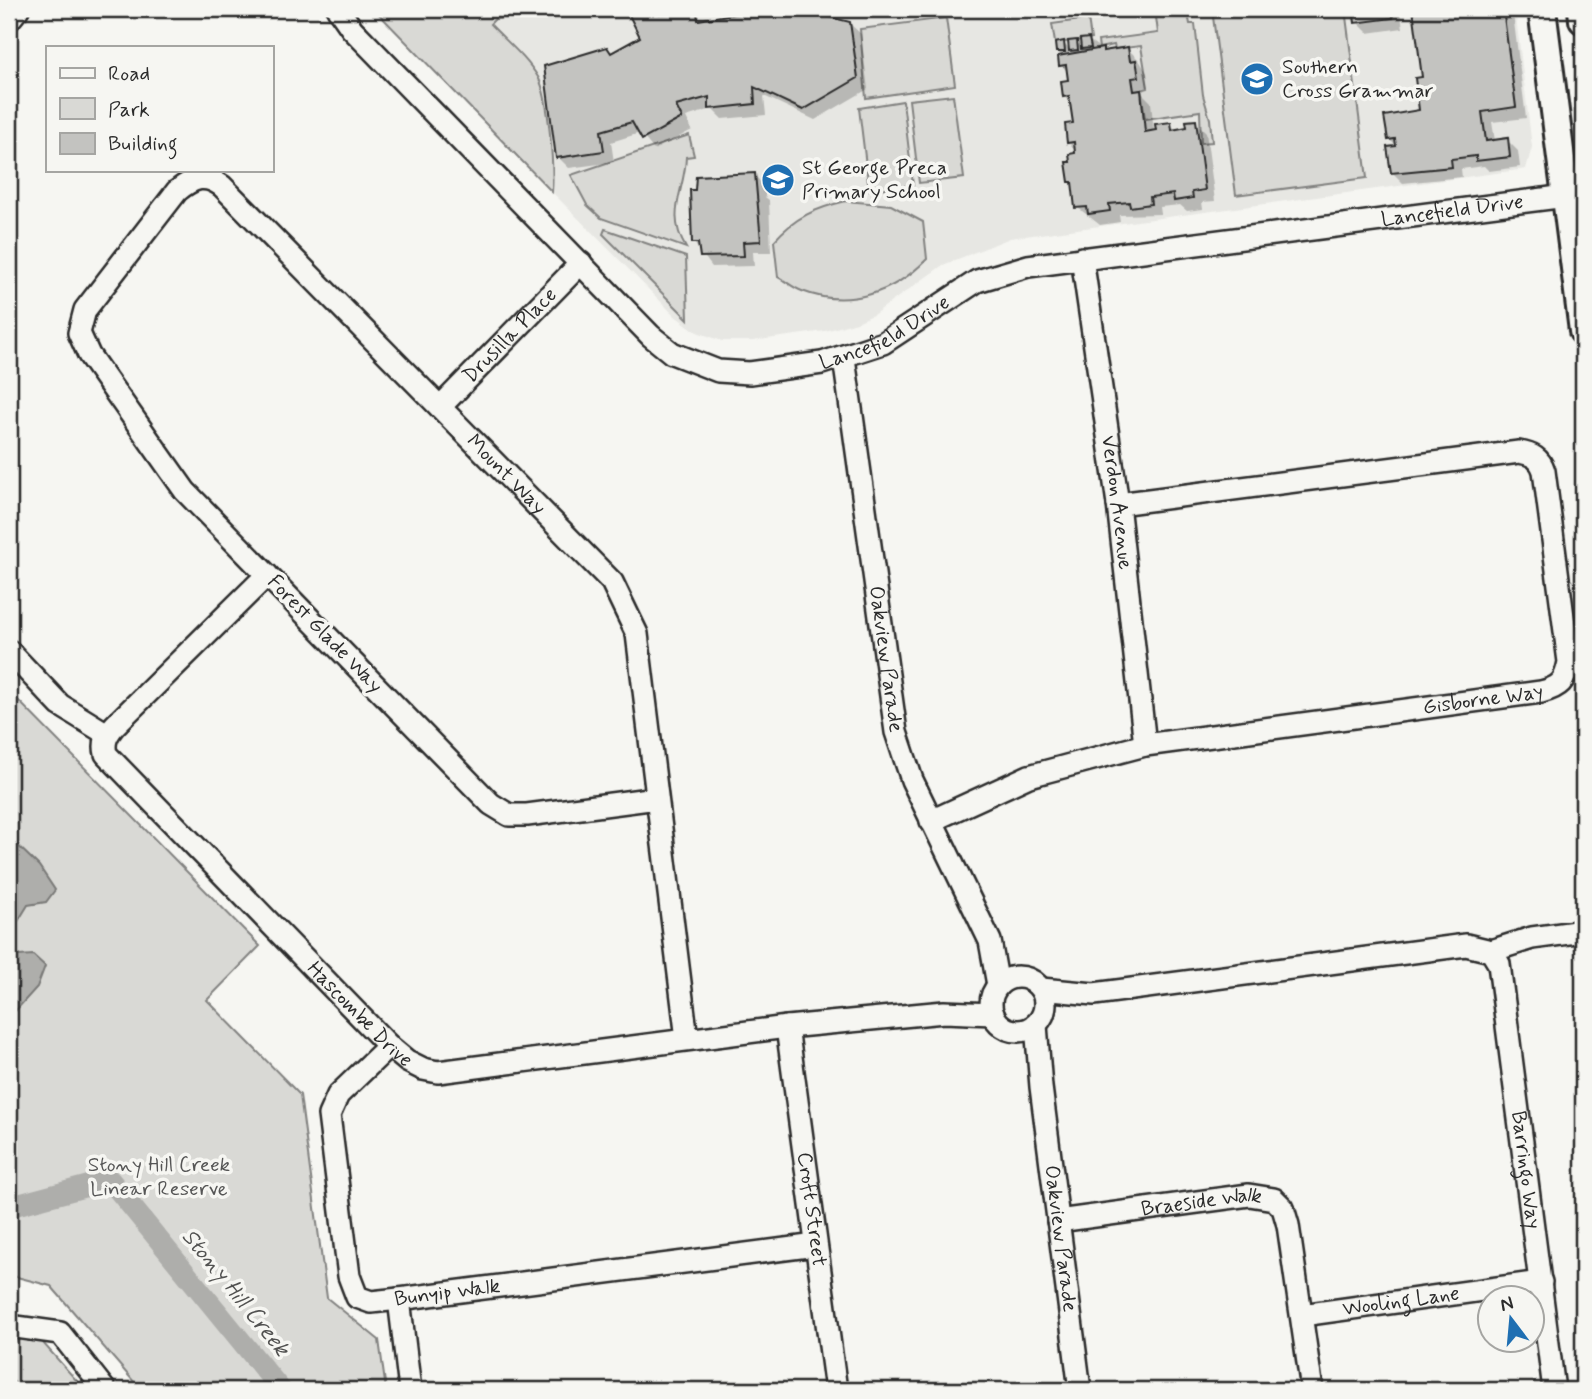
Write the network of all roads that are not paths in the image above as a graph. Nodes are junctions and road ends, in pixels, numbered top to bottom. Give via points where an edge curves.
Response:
1 (18, 9) edge
2 (338, 9) edge
3 (1542, 9) edge
4 (1582, 9) edge
5 (9, 20) edge
6 (1583, 20) edge
7 (1575, 195) edge
8 (1082, 258) junction
9 (581, 263) junction
10 (82, 317) joint
11 (1583, 331) edge
12 (845, 358) junction
13 (440, 407) junction
14 (1118, 504) junction
15 (267, 575) junction
16 (9, 651) edge
17 (107, 734) junction
18 (1145, 745) junction
19 (657, 798) junction
20 (931, 821) junction
21 (1583, 931) edge
22 (990, 942) junction
23 (1491, 951) junction
24 (1021, 977) junction
25 (1041, 989) junction
26 (1094, 994) junction
27 (994, 999) junction
28 (1040, 1019) junction
29 (787, 1027) junction
30 (1014, 1031) junction
31 (687, 1039) junction
32 (389, 1046) junction
33 (1041, 1087) junction
34 (1058, 1221) junction
35 (816, 1245) junction
36 (1541, 1282) junction
37 (399, 1299) junction
38 (1302, 1315) junction
39 (9, 1326) edge
40 (105, 1390) edge
41 (410, 1390) edge
42 (836, 1390) edge
43 (1080, 1390) edge
44 (1312, 1390) edge
45 (1554, 1390) edge

1 - 5 street
2 - 9 street, Lancefield Drive via 352,29
3 - 7 main road
4 - 6 main road
7 - 8 street, Lancefield Drive
7 - 11 main road
8 - 12 street, Lancefield Drive via 1028,266 977,281 883,344
8 - 14 street, Verdon Avenue
9 - 12 street, Lancefield Drive via 651,336 695,364 750,373
9 - 13 street, Drusilla Place
10 - 13 street, Mount Way via 177,191 195,179 212,179
10 - 15 street, Forest Glade Way via 79,333 89,355 173,476
12 - 20 street, Oakview Parade via 896,732
13 - 19 street, Mount Way via 612,582 638,634
14 - 18 street, Verdon Avenue
14 - 18 street, Gisborne Way via 1530,454 1538,458 1544,471 1569,662 1559,687 1541,692
15 - 17 street
15 - 19 street, Forest Glade Way via 491,804 509,815
16 - 17 street via 60,705
17 - 32 street, Hascombe Drive via 104,747 110,761
18 - 20 street, Gisborne Way via 1029,776
19 - 31 street, Mount Way
20 - 22 street, Oakview Parade
21 - 23 street via 1532,938
22 - 24 street, Oakview Parade
22 - 27 street, Oakview Parade
23 - 26 street via 1466,945
23 - 36 street, Barringo Way via 1499,964
24 - 25 street
24 - 27 street via 1005,980
25 - 26 street
25 - 28 street via 1046,1005
26 - 28 street
27 - 29 street, Hascombe Drive via 944,1012
27 - 30 street via 1001,1025
28 - 30 street
28 - 33 street, Oakview Parade
29 - 31 street, Hascombe Drive
29 - 35 street, Croft Street
30 - 33 street, Oakview Parade
31 - 32 street, Hascombe Drive via 438,1072 407,1061
32 - 37 street, Bunyip Walk via 338,1095 330,1115 351,1286 365,1301
33 - 34 street, Oakview Parade
34 - 38 street, Braeside Walk via 1249,1195 1275,1199 1288,1225
34 - 43 street, Oakview Parade
35 - 37 street, Bunyip Walk
35 - 42 street, Croft Street
36 - 38 street, Wooling Lane
36 - 45 street, Barringo Way
37 - 41 street
38 - 44 street, Braeside Walk
39 - 40 street via 60,1333

